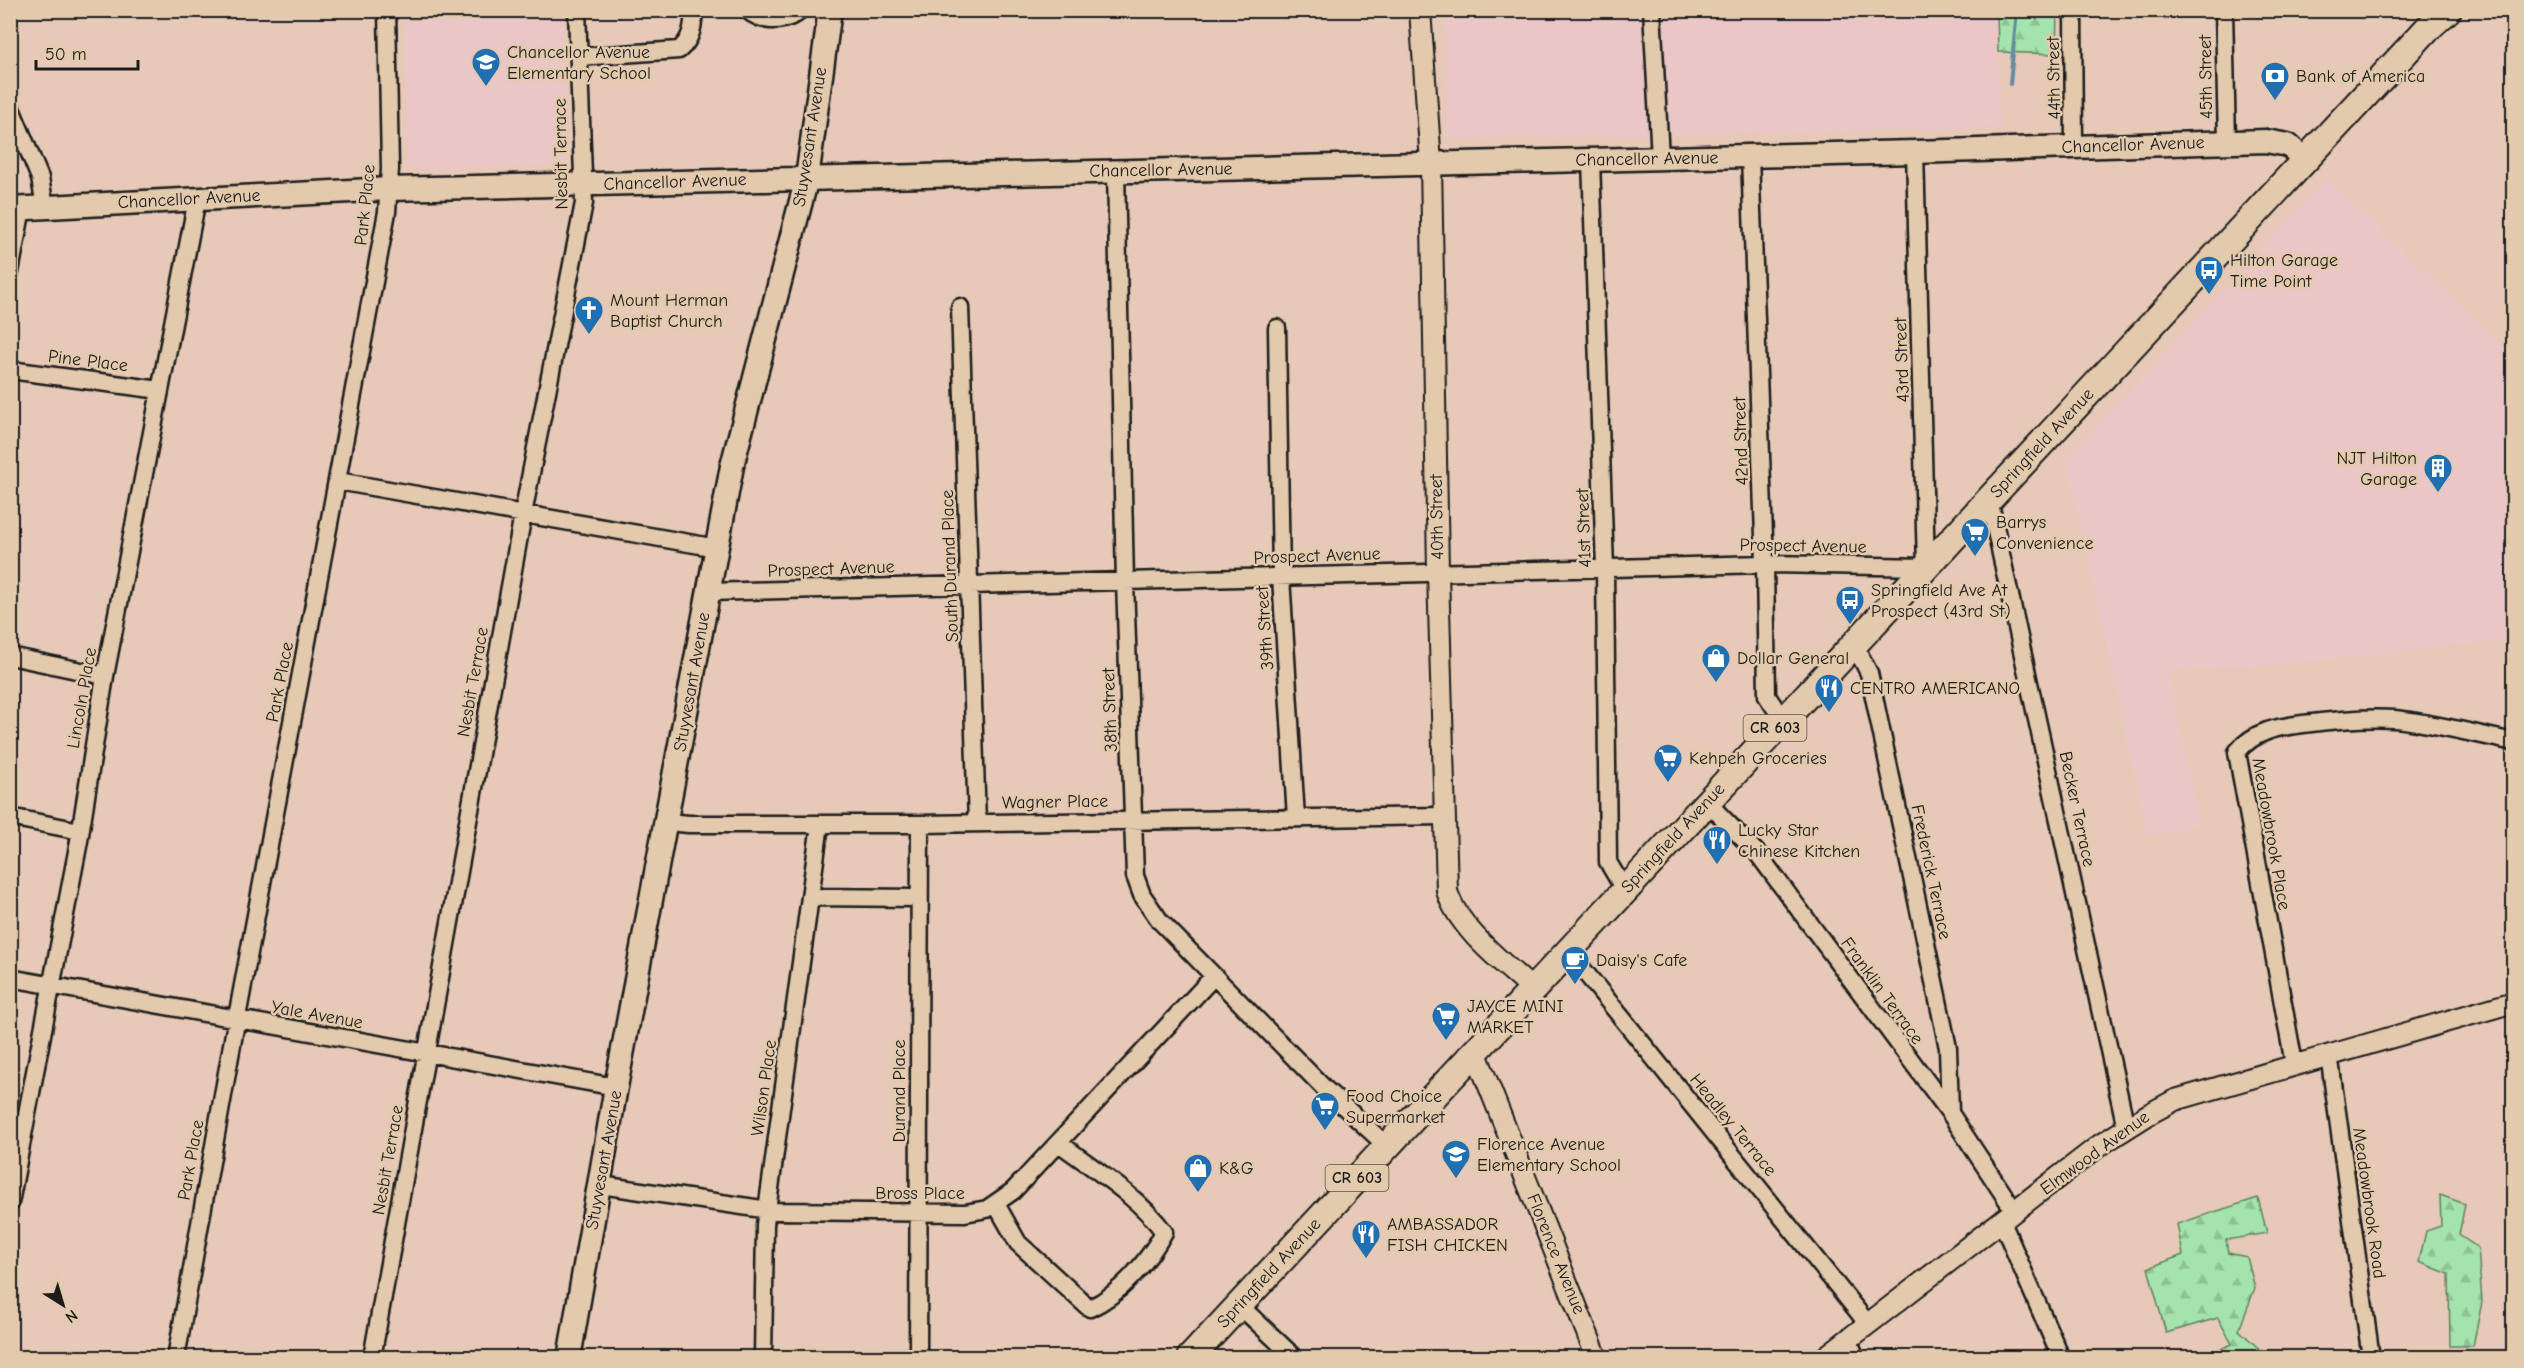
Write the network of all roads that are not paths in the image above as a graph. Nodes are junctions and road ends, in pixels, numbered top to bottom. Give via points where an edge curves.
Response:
1 (387, 10) edge
2 (578, 10) edge
3 (694, 10) edge
4 (747, 10) edge
5 (796, 10) edge
6 (830, 10) edge
7 (1420, 10) edge
8 (1652, 10) edge
9 (2073, 10) edge
10 (2224, 10) edge
11 (2448, 10) edge
12 (2431, 20) edge
13 (579, 57) junction
14 (10, 106) edge
15 (2227, 142) junction
16 (2074, 146) junction
17 (1915, 153) junction
18 (1750, 156) junction
19 (1660, 158) junction
20 (1591, 160) junction
21 (2305, 160) junction
22 (1431, 163) junction
23 (1116, 171) junction
24 (807, 178) junction
25 (584, 184) junction
26 (389, 189) junction
27 (197, 199) junction
28 (26, 208) edge
29 (10, 272) edge
30 (960, 307) dead end
31 (1277, 328) dead end
32 (10, 370) edge
33 (160, 390) junction
34 (338, 481) junction
35 (1989, 499) junction
36 (523, 514) junction
37 (717, 548) junction
38 (1765, 564) junction
39 (1926, 567) junction
40 (1605, 568) junction
41 (1438, 572) junction
42 (1281, 577) junction
43 (1125, 582) junction
44 (970, 585) junction
45 (709, 592) junction
46 (1854, 644) junction
47 (10, 656) edge
48 (105, 676) junction
49 (1782, 720) junction
50 (2514, 742) edge
51 (1707, 802) junction
52 (1445, 816) junction
53 (10, 817) edge
54 (1296, 818) junction
55 (1133, 821) junction
56 (667, 822) junction
57 (978, 823) junction
58 (820, 824) junction
59 (920, 824) junction
60 (80, 831) junction
61 (1624, 891) junction
62 (811, 897) junction
63 (918, 898) junction
64 (1568, 951) junction
65 (1214, 976) junction
66 (10, 978) edge
67 (52, 986) junction
68 (1533, 990) junction
69 (2514, 1002) edge
70 (236, 1020) junction
71 (1475, 1051) junction
72 (427, 1054) junction
73 (2329, 1054) junction
74 (2294, 1064) junction
75 (616, 1087) junction
76 (1950, 1113) junction
77 (2126, 1128) junction
78 (1059, 1143) junction
79 (1387, 1146) junction
80 (13, 1173) edge
81 (601, 1185) junction
82 (10, 1203) edge
83 (996, 1204) junction
84 (766, 1210) junction
85 (919, 1213) junction
86 (2008, 1217) junction
87 (1239, 1305) junction
88 (1868, 1324) junction
89 (1848, 1339) junction
90 (176, 1358) edge
91 (372, 1358) edge
92 (569, 1358) edge
93 (763, 1358) edge
94 (918, 1358) edge
95 (1190, 1358) edge
96 (1295, 1358) edge
97 (1597, 1358) edge
98 (1824, 1358) edge
99 (1856, 1358) edge
100 (2061, 1358) edge
101 (2371, 1358) edge

1 - 26 street, Park Place
2 - 13 street, Nesbit Terrace
3 - 13 street via 693,27 680,50
4 - 5 street via 758,19 770,20 786,19
6 - 24 main road, Stuyvesant Avenue
7 - 22 street, 40th Street
8 - 19 street
9 - 16 street, 44th Street
10 - 15 street, 45th Street
11 - 12 main road, Springfield Avenue
12 - 21 main road, Springfield Avenue
13 - 25 street, Nesbit Terrace
14 - 28 street via 40,178
15 - 16 main road, Chancellor Avenue
15 - 21 main road, Chancellor Avenue via 2288,145
16 - 17 main road, Chancellor Avenue
17 - 18 main road, Chancellor Avenue
17 - 39 street, 43rd Street
18 - 19 main road, Chancellor Avenue
18 - 38 street, 42nd Street
19 - 20 main road, Chancellor Avenue
20 - 22 main road, Chancellor Avenue
20 - 40 street, 41st Street
21 - 35 main road, Springfield Avenue / CR 603
22 - 23 main road, Chancellor Avenue
22 - 41 street, 40th Street
23 - 24 main road, Chancellor Avenue
23 - 43 street, 38th Street
24 - 25 main road, Chancellor Avenue
24 - 37 main road, Stuyvesant Avenue via 732,466
25 - 26 main road, Chancellor Avenue
25 - 36 street, Nesbit Terrace via 583,211
26 - 27 main road, Chancellor Avenue
26 - 34 street, Park Place
27 - 28 main road, Chancellor Avenue
27 - 33 street, Lincoln Place
28 - 29 street
30 - 44 street, South Durand Place
31 - 42 street, 39th Street
32 - 33 street, Pine Place
33 - 48 street, Lincoln Place
34 - 36 street
34 - 70 street, Park Place
35 - 39 main road, Springfield Avenue / CR 603
35 - 77 street, Becker Terrace
36 - 37 street
36 - 72 street, Nesbit Terrace
37 - 45 main road, Stuyvesant Avenue
38 - 39 street, Prospect Avenue
38 - 40 street, Prospect Avenue
38 - 49 street, 42nd Street via 1767,696
39 - 46 main road, Springfield Avenue / CR 603
40 - 41 street, Prospect Avenue
40 - 61 street, 41st Street via 1608,862
41 - 42 street, Prospect Avenue
41 - 52 street, 40th Street
42 - 43 street, Prospect Avenue
42 - 54 street, 39th Street
43 - 44 street, Prospect Avenue
43 - 55 street, 38th Street
44 - 45 street, Prospect Avenue
44 - 57 street, South Durand Place
45 - 56 main road, Stuyvesant Avenue
46 - 49 main road, Springfield Avenue / CR 603
46 - 76 street, Frederick Terrace via 1869,673 1948,1048
47 - 48 street
48 - 60 street, Lincoln Place
49 - 51 main road, Springfield Avenue / CR 603
50 - 74 street, Meadowbrook Place via 2397,720 2349,718 2280,727 2244,742 2237,752
51 - 61 main road, Springfield Avenue / CR 603
51 - 76 street, Franklin Terrace via 1758,854
52 - 54 street, Wagner Place
52 - 68 street, 40th Street via 1447,891 1451,905 1461,921
53 - 60 street
54 - 55 street, Wagner Place
55 - 57 street, Wagner Place
55 - 65 street, 38th Street via 1135,876 1142,896 1160,921
56 - 58 street, Wagner Place
56 - 75 main road, Stuyvesant Avenue
57 - 59 street, Wagner Place
58 - 59 street, Wagner Place
58 - 62 street, Wilson Place
59 - 63 street, Durand Place
60 - 67 street, Lincoln Place
61 - 64 main road, Springfield Avenue / CR 603
62 - 63 street
62 - 84 street, Wilson Place
63 - 85 street, Durand Place
64 - 68 main road, Springfield Avenue / CR 603
64 - 88 street, Headley Terrace
65 - 78 street, Bross Place
65 - 79 street, 38th Street
66 - 67 street, Yale Avenue
67 - 70 street, Yale Avenue
67 - 80 street, Lincoln Place
68 - 71 main road, Springfield Avenue / CR 603
69 - 73 street, Elmwood Avenue
70 - 72 street, Yale Avenue
70 - 90 street, Park Place
71 - 79 main road, Springfield Avenue / CR 603
71 - 97 street, Florence Avenue
72 - 75 street, Yale Avenue
72 - 91 street, Nesbit Terrace
73 - 74 street, Elmwood Avenue
73 - 101 street, Meadowbrook Road
74 - 77 street, Elmwood Avenue via 2175,1100
75 - 81 main road, Stuyvesant Avenue
76 - 86 street, Franklin Terrace
77 - 86 street, Elmwood Avenue
78 - 83 street, Bross Place
78 - 83 street via 1097,1170 1164,1232 1121,1288 1097,1305 1087,1306 1018,1243
79 - 87 main road, Springfield Avenue / CR 603
80 - 82 street, Lincoln Place
81 - 84 street, Bross Place
81 - 92 main road, Stuyvesant Avenue
83 - 85 street, Bross Place via 977,1212
84 - 85 street, Bross Place
84 - 93 street, Wilson Place
85 - 94 street, Durand Place
86 - 88 street, Elmwood Avenue
86 - 100 street, Franklin Terrace
87 - 95 main road, Springfield Avenue / CR 603
87 - 96 street
88 - 89 street, Elmwood Avenue
89 - 98 street, Elmwood Avenue
89 - 99 street

